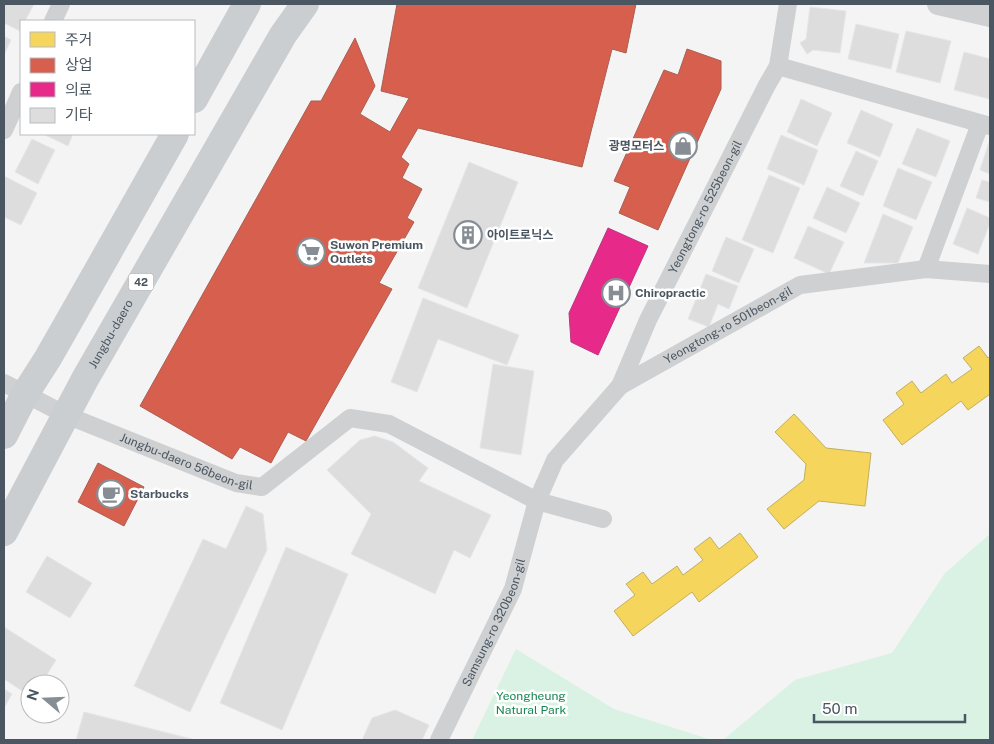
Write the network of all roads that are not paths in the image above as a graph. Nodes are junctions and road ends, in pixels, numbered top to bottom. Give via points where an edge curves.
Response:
1 (61, 4) edge
2 (247, 4) edge
3 (296, 4) edge
4 (306, 4) edge
5 (788, 4) edge
6 (938, 4) edge
7 (990, 16) edge
8 (53, 20) edge
9 (283, 35) junction
10 (778, 66) junction
11 (20, 94) edge
12 (195, 97) edge
13 (985, 125) edge
14 (4, 130) edge
15 (173, 135) edge
16 (106, 256) junction
17 (926, 269) junction
18 (990, 274) edge
19 (144, 278) junction
20 (620, 386) junction
21 (14, 389) edge
22 (66, 416) junction
23 (4, 435) edge
24 (537, 501) junction
25 (11, 502) edge
26 (603, 518) dead end
27 (4, 532) edge
28 (439, 740) edge

1 - 8 street
2 - 12 main road
3 - 9 main road, Jungbu-daero / 42
4 - 9 main road, Jungbu-daero
5 - 10 street, Yeongtong-ro 525beon-gil
6 - 7 street
9 - 19 main road, Jungbu-daero / 42
10 - 13 street
10 - 20 street, Yeongtong-ro 525beon-gil via 648,320
11 - 14 street
13 - 17 street
15 - 16 main road
16 - 19 main road
16 - 21 main road via 48,358
17 - 18 street, Yeongtong-ro 501beon-gil
17 - 20 street, Yeongtong-ro 501beon-gil via 800,285
19 - 22 main road, Jungbu-daero / 42
20 - 24 street, Yeongtong-ro 525beon-gil via 555,460
21 - 22 street, Jungbu-daero 56beon-gil
21 - 23 main road
22 - 24 street, Jungbu-daero 56beon-gil via 236,482 262,487 350,418 389,424
22 - 25 main road, Jungbu-daero / 42
24 - 26 street, Jungbu-daero 56beon-gil
24 - 28 street, Samsung-ro 320beon-gil via 513,589
25 - 27 main road, Jungbu-daero / 42

